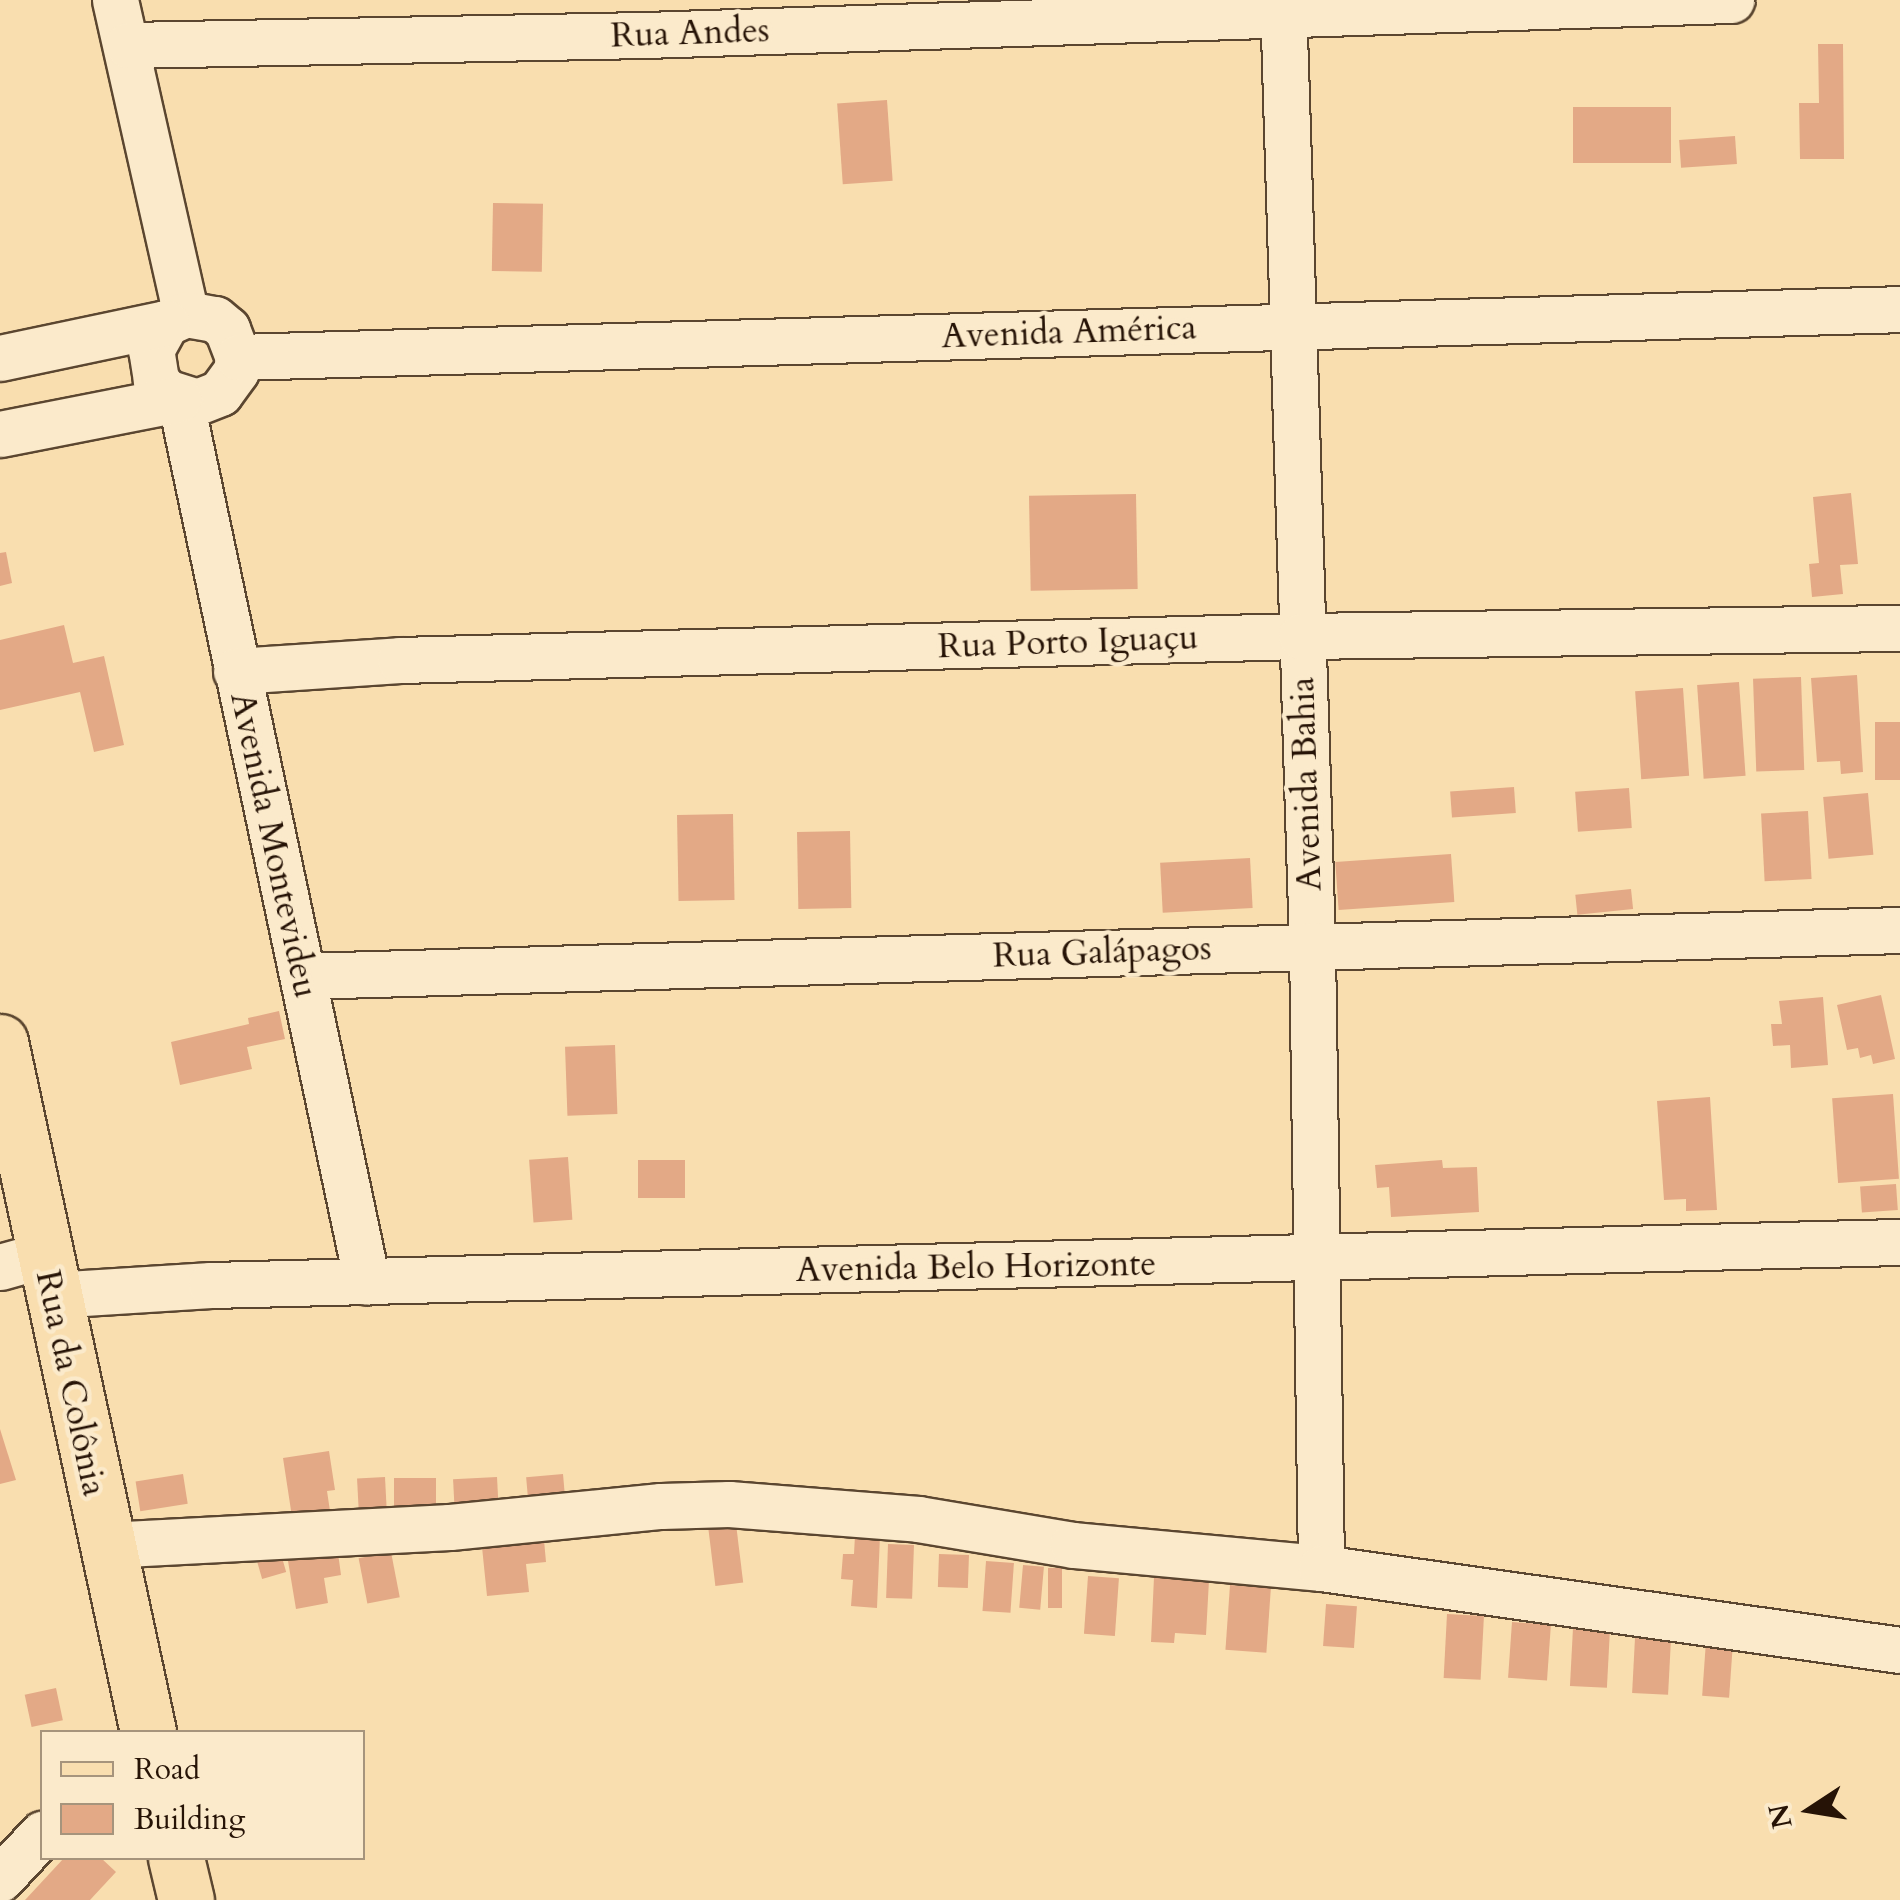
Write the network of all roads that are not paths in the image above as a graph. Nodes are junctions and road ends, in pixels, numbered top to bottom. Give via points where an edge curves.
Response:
1 (115, 0) edge
2 (1732, 0) edge
3 (1283, 7) edge
4 (646, 17) edge
5 (128, 46) junction
6 (1900, 309) edge
7 (176, 319) junction
8 (1292, 325) junction
9 (238, 357) junction
10 (0, 358) edge
11 (181, 403) junction
12 (0, 434) edge
13 (1900, 628) edge
14 (1301, 636) junction
15 (236, 671) junction
16 (1900, 930) edge
17 (1312, 945) junction
18 (304, 976) junction
19 (0, 1042) edge
20 (1900, 1242) edge
21 (1317, 1258) junction
22 (32, 1272) edge
23 (367, 1282) junction
24 (106, 1544) junction
25 (1321, 1568) junction
26 (1900, 1650) edge
27 (144, 1730) edge
28 (40, 1836) edge
29 (176, 1860) edge
30 (0, 1879) edge
31 (186, 1900) edge

1 - 5 street
2 - 3 street, Rua Andes
3 - 4 street, Rua Andes
3 - 8 street, Avenida Bahia
4 - 5 street, Rua Andes
5 - 7 street
6 - 8 street, Avenida América
7 - 9 street via 215,319 227,329
7 - 10 street
7 - 11 street via 156,335 151,365 156,380
8 - 9 street, Avenida América
8 - 14 street, Avenida Bahia
9 - 11 street via 220,393
11 - 12 street
11 - 15 street, Avenida Montevideu
13 - 14 street, Rua Porto Iguaçu
14 - 15 street, Rua Porto Iguaçu via 400,660
14 - 17 street, Avenida Bahia
15 - 18 street, Avenida Montevideu
16 - 17 street, Rua Galápagos
17 - 18 street, Rua Galápagos
17 - 21 street, Avenida Bahia
18 - 23 street, Avenida Montevideu
19 - 22 main road, Rua da Colônia
20 - 21 street, Avenida Belo Horizonte
21 - 23 street, Avenida Belo Horizonte
21 - 25 street, Avenida Bahia
22 - 23 street, Avenida Belo Horizonte via 211,1285
22 - 24 main road, Rua da Colônia
24 - 25 street via 729,1504 918,1519 1073,1545
24 - 27 main road, Rua da Colônia
25 - 26 street
28 - 30 street
29 - 31 main road

